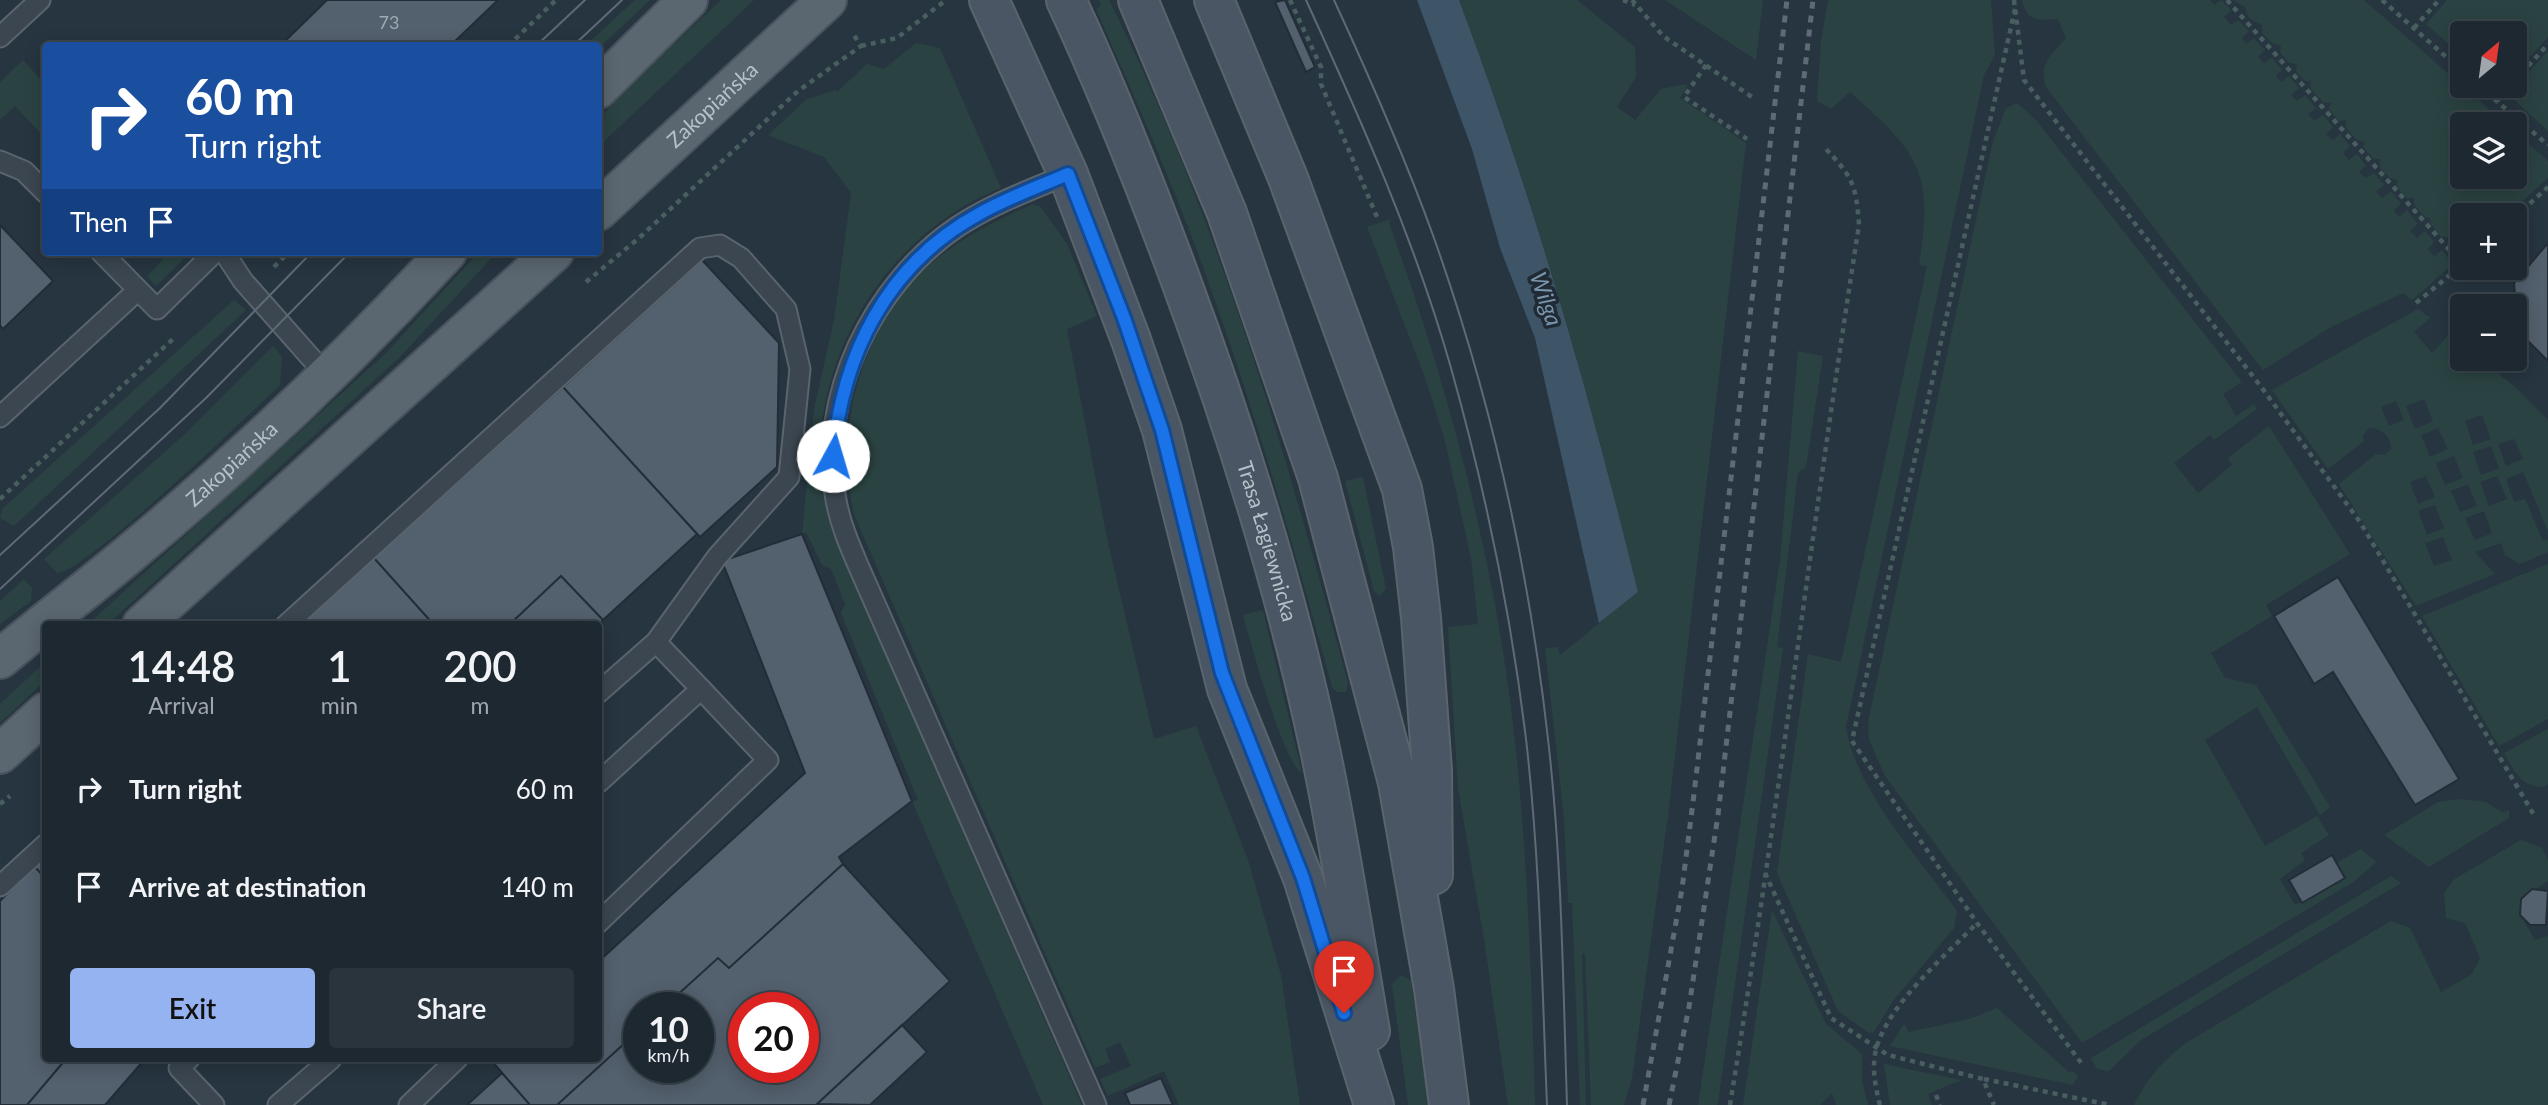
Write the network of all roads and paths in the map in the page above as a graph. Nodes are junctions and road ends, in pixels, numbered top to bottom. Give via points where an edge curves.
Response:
1 (40, 0) edge
2 (556, 0) edge
3 (688, 0) edge
4 (946, 0) edge
5 (989, 0) edge
6 (1066, 0) edge
7 (1138, 0) edge
8 (1214, 0) edge
9 (1290, 0) edge
10 (1623, 0) edge
11 (1632, 0) edge
12 (2014, 0) edge
13 (2227, 0) edge
14 (2382, 0) edge
15 (2439, 0) edge
16 (1637, 6) junction
17 (2015, 9) junction
18 (837, 12) edge
19 (2414, 28) junction
20 (0, 37) edge
21 (512, 42) edge
22 (2548, 44) edge
23 (861, 46) junction
24 (2450, 60) edge
25 (1706, 65) junction
26 (836, 66) dead end
27 (2527, 68) edge
28 (602, 85) edge
29 (1752, 97) dead end
30 (2493, 98) edge
31 (2500, 98) edge
32 (2497, 101) junction
33 (1747, 139) dead end
34 (2548, 145) edge
35 (0, 146) edge
36 (1823, 146) dead end
37 (0, 161) edge
38 (24, 171) junction
39 (1068, 174) junction
40 (2548, 187) edge
41 (42, 190) edge
42 (2527, 206) edge
43 (602, 209) edge
44 (1377, 216) dead end
45 (2450, 251) edge
46 (105, 256) edge
47 (211, 256) edge
48 (227, 256) edge
49 (285, 256) edge
50 (443, 256) edge
51 (550, 256) edge
52 (2450, 274) edge
53 (243, 281) junction
54 (138, 290) junction
55 (2416, 303) dead end
56 (184, 329) dead end
57 (327, 376) junction
58 (0, 417) edge
59 (0, 499) edge
60 (47, 621) edge
61 (146, 621) edge
62 (290, 621) edge
63 (42, 625) edge
64 (656, 642) junction
65 (0, 659) edge
66 (602, 689) edge
67 (701, 689) junction
68 (42, 716) edge
69 (0, 754) edge
70 (602, 779) edge
71 (2534, 815) dead end
72 (42, 848) edge
73 (1764, 872) junction
74 (0, 886) edge
75 (602, 919) edge
76 (1977, 923) junction
77 (1434, 989) junction
78 (1876, 1049) junction
79 (186, 1062) edge
80 (328, 1062) edge
81 (454, 1062) edge
82 (2081, 1064) dead end
83 (1983, 1079) junction
84 (1936, 1095) dead end
85 (214, 1105) edge
86 (278, 1105) edge
87 (409, 1105) edge
88 (1096, 1105) edge
89 (1374, 1105) edge
90 (1382, 1105) edge
91 (1449, 1105) edge
92 (1730, 1105) edge
93 (1880, 1105) edge
94 (1940, 1105) edge
95 (1994, 1105) edge
96 (2110, 1105) edge

1 - 20 lane
2 - 21 path
3 - 28 main road
4 - 23 path via 897,38
5 - 39 main road
6 - 90 main road, Trasa Łagiewnicka via 1152,201 1255,495 1321,755
7 - 77 main road via 1227,213 1318,478 1398,783
8 - 77 main road via 1288,178 1402,489 1421,618 1432,770
9 - 44 path via 1321,67 1321,84
10 - 16 path
11 - 16 path
12 - 17 path
13 - 45 path
14 - 19 path
15 - 19 path
16 - 25 path via 1663,36
17 - 71 path via 2024,80 2360,522
17 - 76 path via 1852,741
18 - 23 path
18 - 43 main road, Zakopiańska
19 - 24 path
22 - 27 path
23 - 26 path
25 - 29 path
25 - 33 path via 1684,97
30 - 32 path
31 - 32 path
32 - 34 path
35 - 38 lane
36 - 73 path via 1857,190 1859,225
37 - 38 lane
38 - 41 lane
39 - 88 lane via 957,227 924,253 893,289 875,313 849,371 833,471 836,502 858,565
39 - 89 main road via 1162,430 1227,690 1303,878
40 - 42 path
46 - 54 lane
47 - 54 lane via 157,309
48 - 53 lane
49 - 53 path via 271,269
50 - 57 main road, Zakopiańska
51 - 61 main road
52 - 55 path
53 - 57 lane
54 - 58 lane
56 - 59 path
57 - 60 main road, Zakopiańska via 129,554
62 - 64 lane via 700,248 720,244 741,258 786,309 800,369 789,477 717,557
63 - 65 main road, Zakopiańska
64 - 66 lane
64 - 67 lane
67 - 70 lane
67 - 75 lane via 768,760
68 - 69 main road
72 - 74 lane
73 - 78 path via 1831,1018
73 - 92 path
76 - 78 path via 1903,1002
76 - 82 path
77 - 91 main road
78 - 83 path
78 - 93 path via 1874,1076
79 - 85 lane via 179,1068
80 - 86 lane
81 - 87 lane
83 - 95 path
83 - 96 path
84 - 94 path

